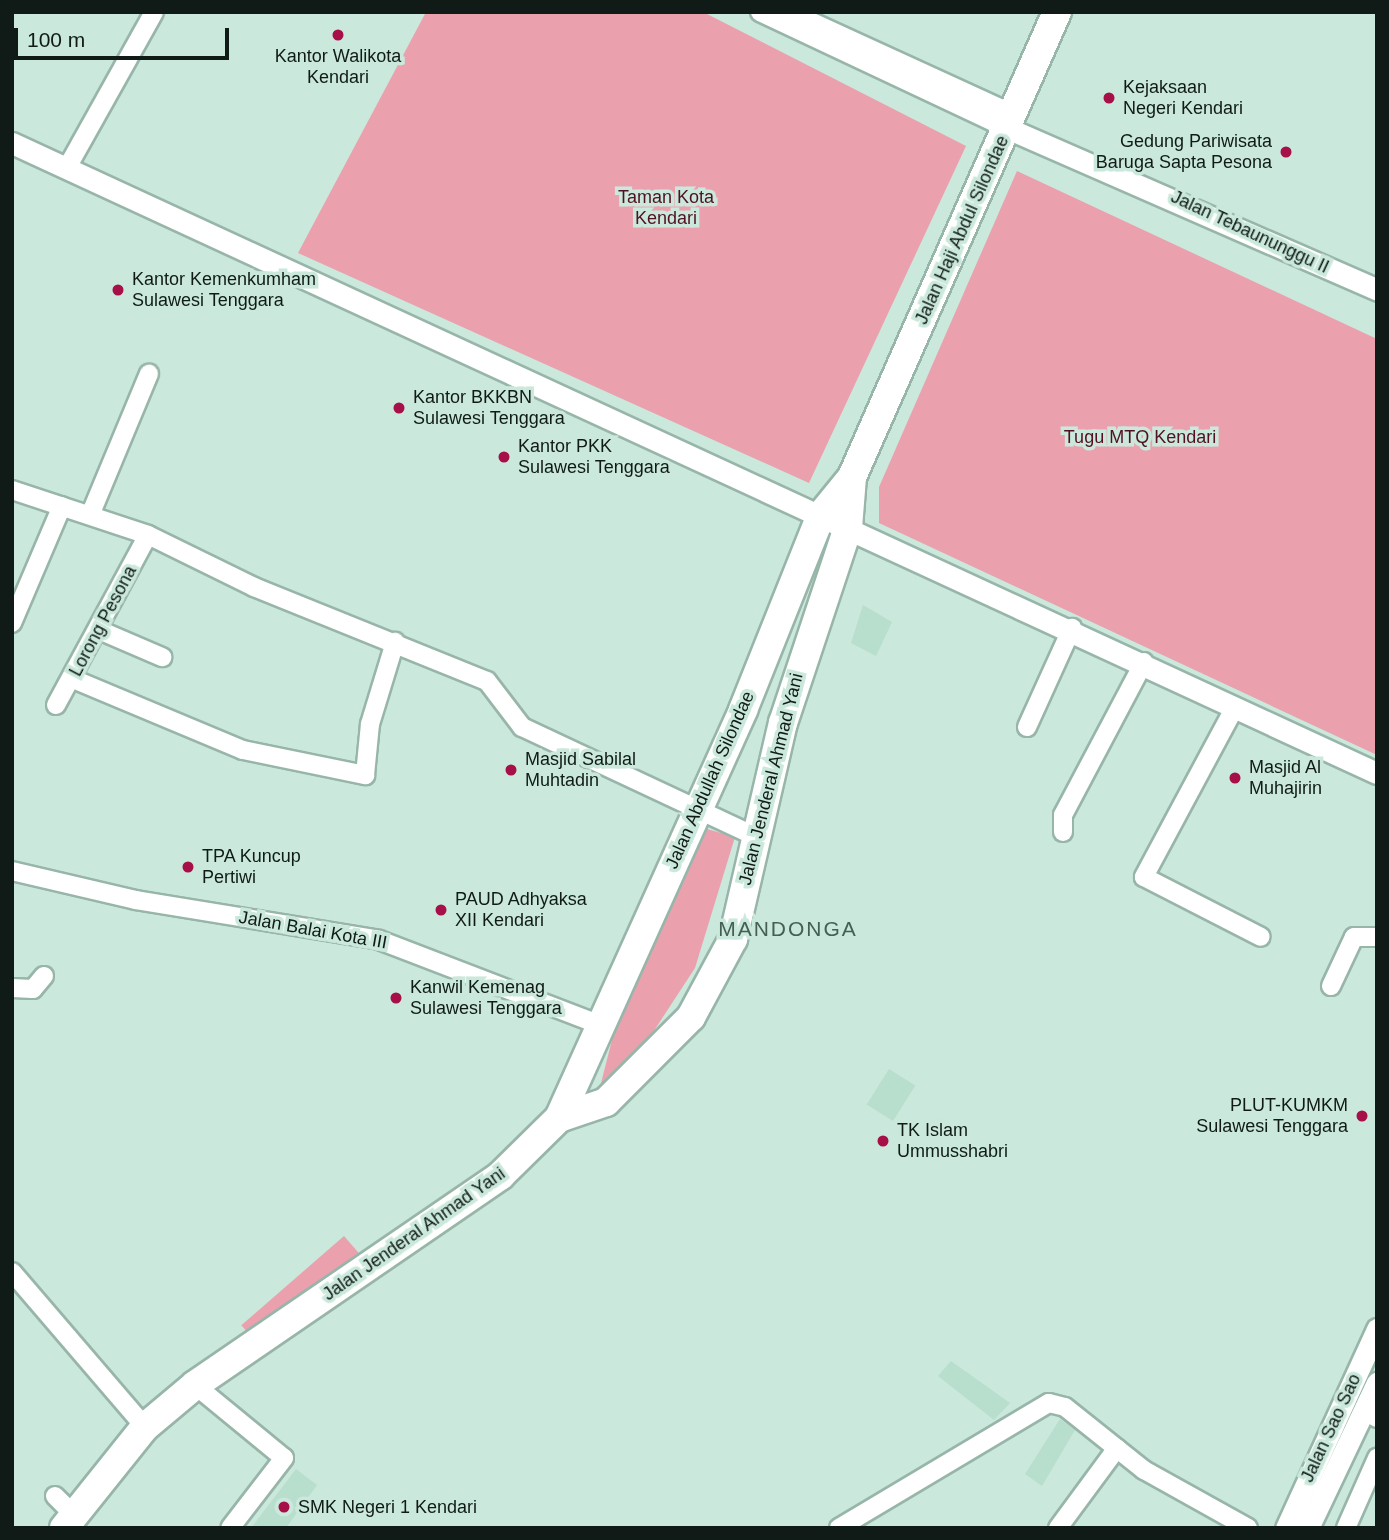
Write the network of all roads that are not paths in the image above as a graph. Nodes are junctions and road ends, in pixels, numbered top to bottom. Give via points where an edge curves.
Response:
1 (154, 12) edge
2 (760, 12) edge
3 (790, 12) edge
4 (1057, 12) edge
5 (1010, 121) junction
6 (12, 143) edge
7 (68, 166) junction
8 (1377, 290) edge
9 (149, 374) dead end
10 (864, 445) joint
11 (852, 477) junction
12 (12, 490) edge
13 (62, 506) junction
14 (91, 513) junction
15 (821, 515) junction
16 (848, 528) junction
17 (148, 535) junction
18 (12, 623) edge
19 (1072, 628) junction
20 (99, 630) junction
21 (395, 642) junction
22 (162, 657) dead end
23 (1144, 662) junction
24 (73, 679) junction
25 (56, 705) dead end
26 (1235, 707) junction
27 (1027, 727) dead end
28 (1377, 773) edge
29 (699, 809) junction
30 (1063, 832) dead end
31 (755, 836) junction
32 (12, 871) edge
33 (1261, 937) dead end
34 (1377, 937) edge
35 (44, 976) dead end
36 (1331, 986) dead end
37 (12, 988) edge
38 (603, 1026) junction
39 (577, 1075) junction
40 (606, 1102) junction
41 (559, 1118) junction
42 (12, 1272) edge
43 (1377, 1329) edge
44 (1377, 1383) edge
45 (195, 1385) junction
46 (1370, 1414) edge
47 (145, 1427) junction
48 (1117, 1448) junction
49 (1377, 1458) edge
50 (64, 1512) edge
51 (230, 1528) edge
52 (839, 1528) edge
53 (1058, 1528) edge
54 (1248, 1528) edge
55 (1286, 1528) edge
56 (1308, 1528) edge
57 (1346, 1528) edge

1 - 7 street
2 - 5 street
3 - 5 street
4 - 5 highway, Jalan Haji Abdul Silondae
5 - 8 street, Jalan Tebaununggu II
5 - 10 highway, Jalan Haji Abdul Silondae
6 - 7 street
7 - 15 street
9 - 14 street
10 - 11 highway, Jalan Abdullah Silondae
11 - 15 highway, Jalan Abdullah Silondae
11 - 16 highway, Jalan Jenderal Ahmad Yani
12 - 13 street
13 - 14 street
13 - 18 street
14 - 17 street
15 - 16 street
15 - 29 highway, Jalan Abdullah Silondae
16 - 19 street
16 - 31 highway, Jalan Jenderal Ahmad Yani via 786,712
17 - 20 street, Lorong Pesona
17 - 21 street via 254,587
19 - 23 street
19 - 27 street
20 - 22 street
20 - 24 street, Lorong Pesona
21 - 24 street via 370,724 365,775 243,750
21 - 29 street via 491,684 522,727
23 - 26 street
23 - 30 street via 1063,815
24 - 25 street, Lorong Pesona
26 - 28 street
26 - 33 street via 1144,877
29 - 31 street
29 - 38 highway, Jalan Abdullah Silondae
31 - 40 highway, Jalan Jenderal Ahmad Yani via 733,939 691,1017
32 - 38 street, Jalan Balai Kota III via 136,900 379,940
34 - 36 street via 1354,937
35 - 37 street via 33,989
38 - 39 highway, Jalan Abdullah Silondae
39 - 40 highway
39 - 41 highway, Jalan Abdullah Silondae
40 - 41 highway, Jalan Jenderal Ahmad Yani
41 - 45 highway, Jalan Jenderal Ahmad Yani via 500,1176
42 - 47 street
43 - 55 street, Jalan Sao Sao
44 - 46 street, Jalan Sao Sao
45 - 47 highway, Jalan Jenderal Ahmad Yani
45 - 51 street via 284,1458
46 - 56 street, Jalan Sao Sao
47 - 50 highway, Jalan Jenderal Ahmad Yani
48 - 52 street via 1065,1407 1049,1403
48 - 53 street
48 - 54 street
49 - 57 street

